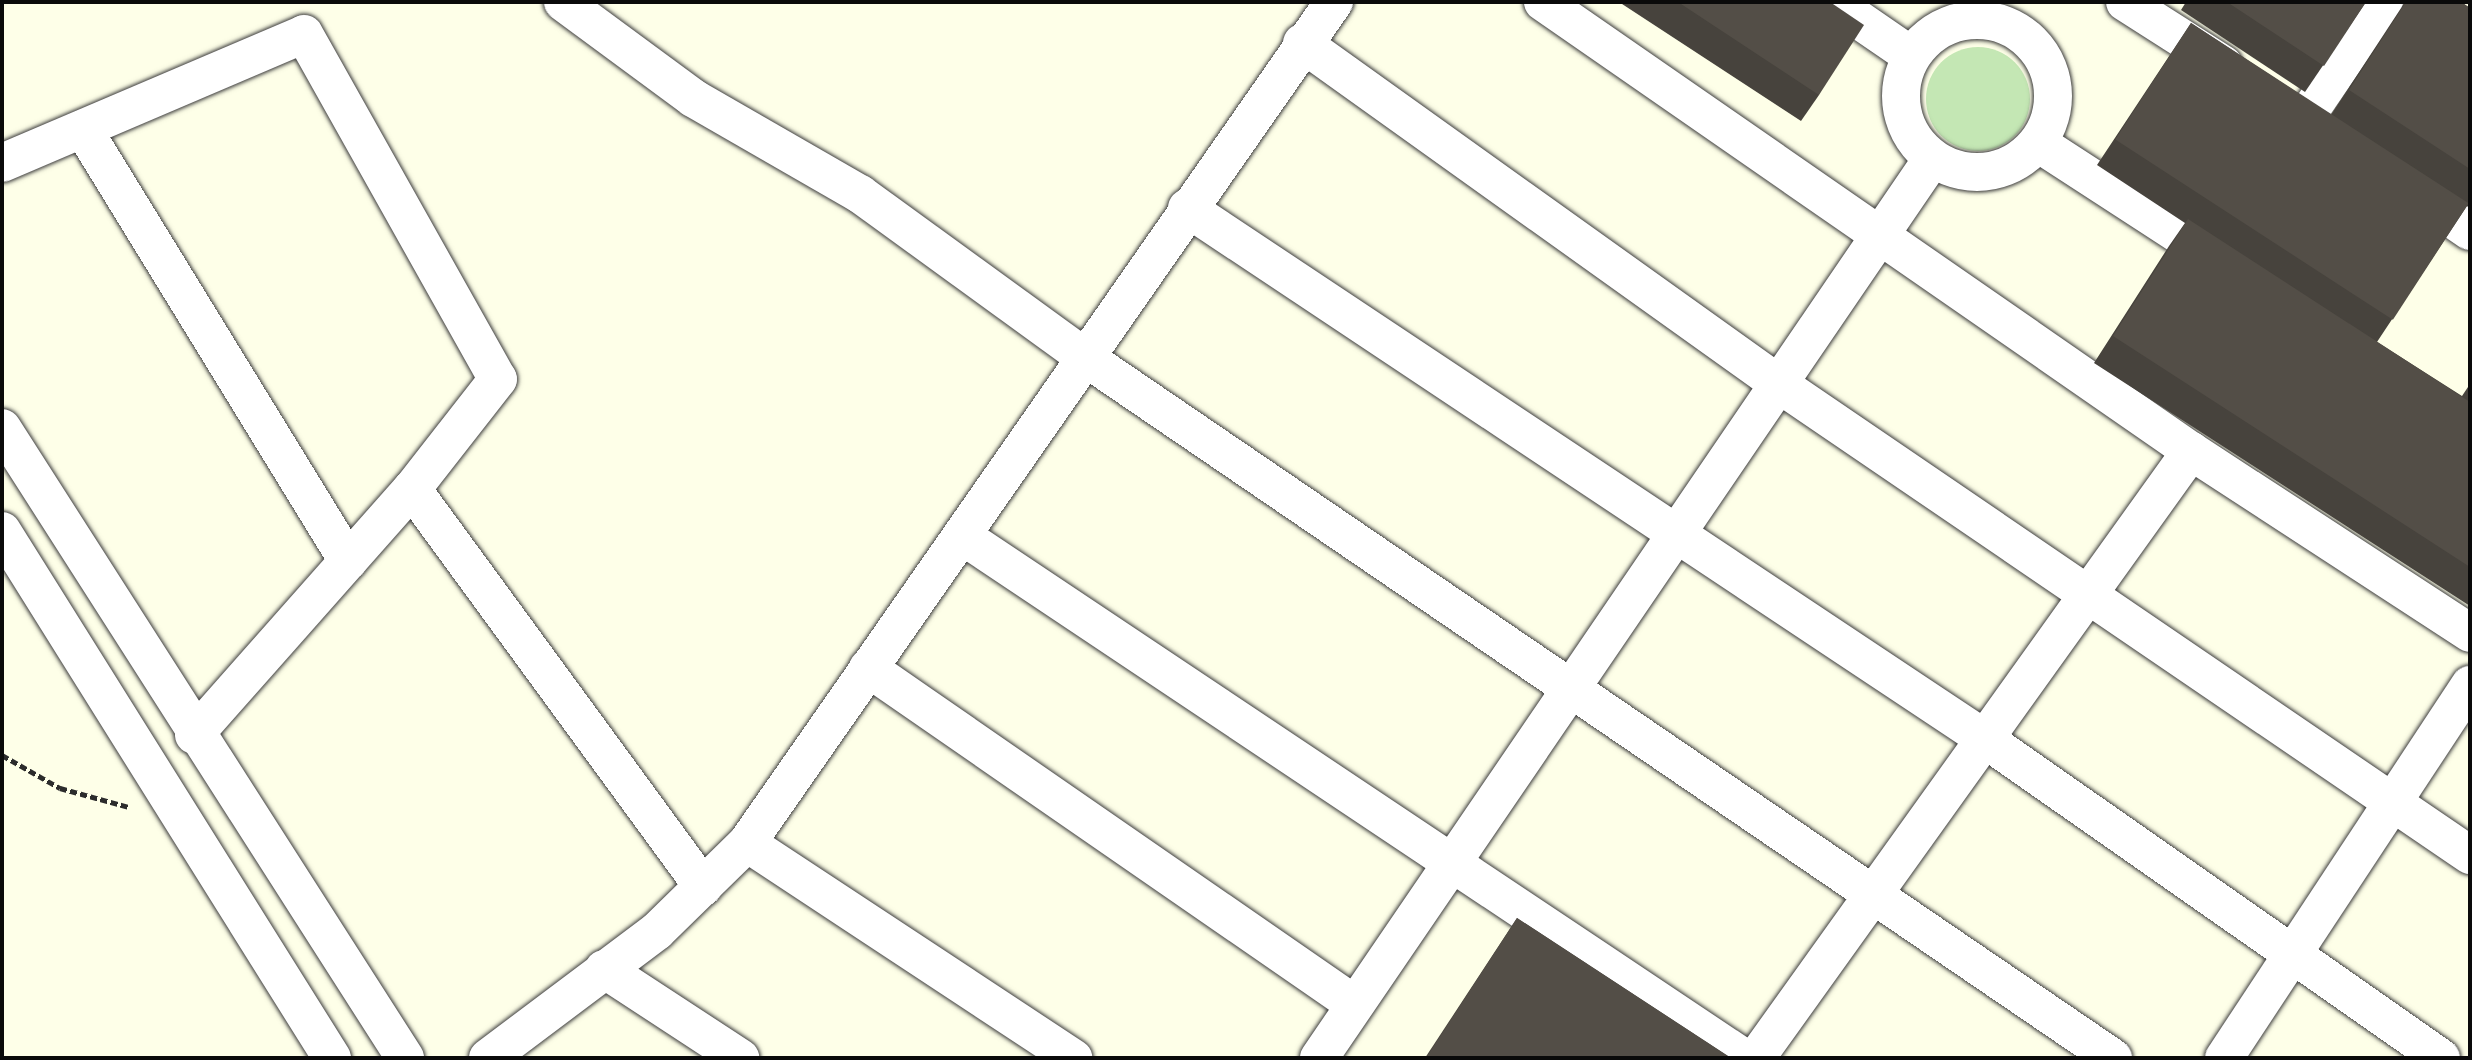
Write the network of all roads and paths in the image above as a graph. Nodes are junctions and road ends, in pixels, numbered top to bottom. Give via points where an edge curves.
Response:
1 (563, 2) edge
2 (1334, 2) edge
3 (1544, 2) edge
4 (1833, 2) edge
5 (2125, 2) edge
6 (2384, 2) edge
7 (2022, 15) edge
8 (1302, 43) junction
9 (1910, 55) junction
10 (2305, 118) junction
11 (83, 129) junction
12 (2338, 141) edge
13 (2038, 143) junction
14 (1932, 159) junction
15 (2, 163) edge
16 (2382, 171) edge
17 (1187, 208) junction
18 (2470, 232) edge
19 (1880, 235) junction
20 (2249, 280) edge
21 (1086, 358) junction
22 (1776, 382) junction
23 (2, 428) edge
24 (2191, 451) junction
25 (412, 489) junction
26 (2, 530) edge
27 (1676, 531) junction
28 (964, 537) junction
29 (348, 561) junction
30 (2084, 593) junction
31 (2470, 633) edge
32 (868, 668) junction
33 (2470, 685) edge
34 (1571, 691) junction
35 (194, 735) junction
36 (1982, 737) junction
37 (2, 755) edge
38 (2391, 804) junction
39 (176, 811) junction
40 (747, 843) junction
41 (2470, 855) edge
42 (1451, 862) junction
43 (704, 887) junction
44 (1872, 894) junction
45 (2294, 958) junction
46 (604, 969) junction
47 (1353, 1004) junction
48 (332, 1058) edge
49 (405, 1058) edge
50 (488, 1058) edge
51 (740, 1058) edge
52 (1073, 1058) edge
53 (1319, 1058) edge
54 (1744, 1058) edge
55 (1756, 1058) edge
56 (2113, 1058) edge
57 (2224, 1058) edge
58 (2441, 1058) edge

1 - 21 street via 692,98 860,194
2 - 8 street
3 - 19 street
4 - 9 street
5 - 10 street
6 - 10 street
7 - 9 street via 1952,23
7 - 13 street via 2053,80 2052,113
8 - 17 street
8 - 22 street
9 - 14 street via 1900,99 1909,133
10 - 12 street
11 - 15 street
11 - 25 street via 304,34 498,379
11 - 29 street
13 - 14 street via 2016,163 1989,173 1959,172
13 - 20 street
14 - 19 street
16 - 18 street
17 - 21 street
17 - 27 street
19 - 22 street
19 - 24 street
21 - 28 street
21 - 34 street
22 - 27 street
22 - 30 street
23 - 35 street
24 - 30 street
24 - 31 street
25 - 29 street
25 - 43 street
26 - 39 street
27 - 34 street
27 - 36 street
28 - 32 street
28 - 42 street
29 - 35 street
30 - 36 street
30 - 38 street
32 - 40 street
32 - 47 street
33 - 38 street
34 - 42 street
34 - 44 street
35 - 49 street
36 - 44 street
36 - 45 street
37 - 39 path via 60,788 124,807
38 - 41 street
38 - 45 street
39 - 48 street
40 - 43 street
40 - 52 street
42 - 47 street
42 - 54 street
43 - 46 street
44 - 55 street
44 - 56 street
45 - 57 street
45 - 58 street
46 - 50 street
46 - 51 street
47 - 53 street

